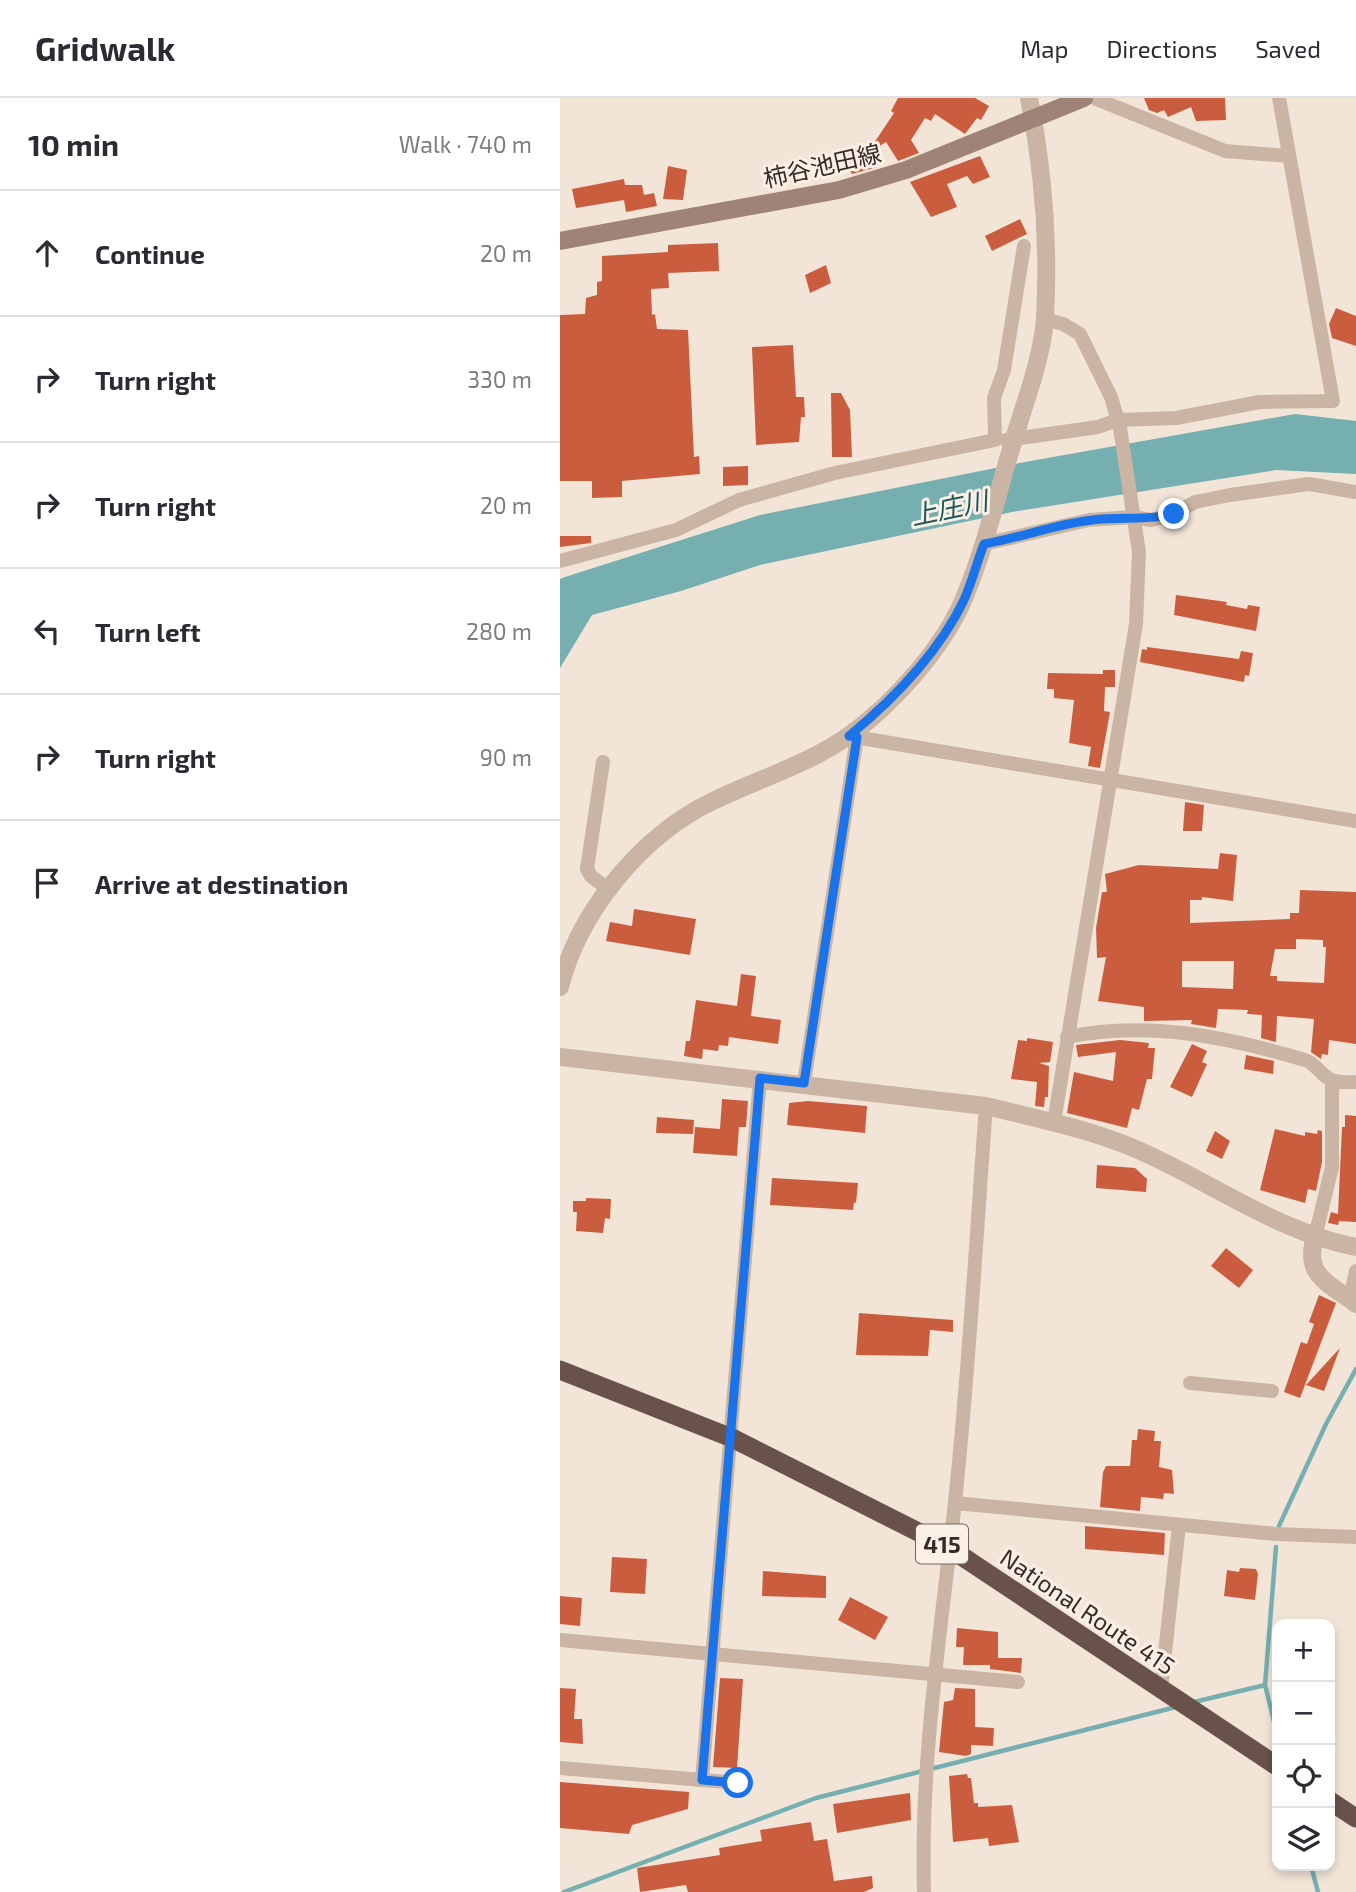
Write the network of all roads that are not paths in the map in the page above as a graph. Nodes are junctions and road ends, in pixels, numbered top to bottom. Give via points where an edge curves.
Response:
1 (1029, 98) edge
2 (1084, 98) edge
3 (1094, 98) edge
4 (1279, 98) edge
5 (1034, 120) junction
6 (1289, 156) junction
7 (560, 241) edge
8 (1024, 246) dead end
9 (1045, 319) junction
10 (1119, 424) junction
11 (995, 440) junction
12 (1014, 440) junction
13 (1356, 492) edge
14 (1133, 517) junction
15 (984, 544) junction
16 (560, 561) edge
17 (853, 737) junction
18 (603, 761) dead end
19 (1108, 779) junction
20 (1356, 821) edge
21 (609, 890) junction
22 (560, 987) edge
23 (1067, 1037) junction
24 (560, 1057) edge
25 (760, 1078) junction
26 (1332, 1081) junction
27 (1356, 1082) edge
28 (804, 1083) junction
29 (986, 1106) junction
30 (1054, 1122) junction
31 (1315, 1237) junction
32 (1356, 1247) edge
33 (1356, 1271) edge
34 (1353, 1302) edge
35 (560, 1370) edge
36 (1190, 1383) dead end
37 (1272, 1391) dead end
38 (732, 1438) junction
39 (955, 1503) junction
40 (1179, 1525) junction
41 (1356, 1537) edge
42 (948, 1547) junction
43 (560, 1640) edge
44 (714, 1653) junction
45 (935, 1676) junction
46 (1018, 1682) dead end
47 (1161, 1689) junction
48 (1272, 1763) edge
49 (560, 1768) edge
50 (702, 1780) junction
51 (738, 1783) dead end
52 (1335, 1804) edge
53 (1356, 1818) edge
54 (924, 1892) edge

1 - 5 street
2 - 5 main road, 柿谷池田線
3 - 6 street via 1225,151
4 - 6 street
5 - 7 main road, 柿谷池田線 via 839,191
5 - 9 street via 1045,226
6 - 10 street via 1333,401 1260,402
8 - 11 street via 1004,370 994,398
9 - 10 street via 1080,334
9 - 12 street
10 - 12 street
10 - 14 street
11 - 12 street
11 - 16 street via 835,473 739,500 676,530
12 - 15 street
13 - 14 street via 1309,484 1195,502 1152,520
14 - 15 street via 1089,520
14 - 19 street via 1139,552 1136,624
15 - 17 street via 964,599 945,633 892,701
17 - 19 street
17 - 21 street via 679,821
17 - 28 street
18 - 21 street via 587,869
19 - 20 street
19 - 23 street
21 - 22 street via 585,928
23 - 26 street via 1093,1031 1143,1030 1222,1037 1309,1061
23 - 30 street
24 - 25 street
25 - 28 street
25 - 38 street
26 - 27 street
26 - 31 street via 1332,1167
28 - 29 street
29 - 30 street
29 - 39 street
30 - 31 street via 1130,1147
31 - 32 street
31 - 34 street via 1309,1256 1315,1272
33 - 34 street
35 - 38 highway, National Route 415 / 415
36 - 37 street
38 - 42 highway, National Route 415 / 415
38 - 44 street
39 - 40 street
39 - 42 street
40 - 41 street
40 - 47 street
42 - 45 street
42 - 47 highway, National Route 415 / 415
43 - 44 street
44 - 45 street
44 - 50 street
45 - 46 street
45 - 54 street
47 - 48 highway, National Route 415 / 415
49 - 50 street
50 - 51 street
52 - 53 highway

